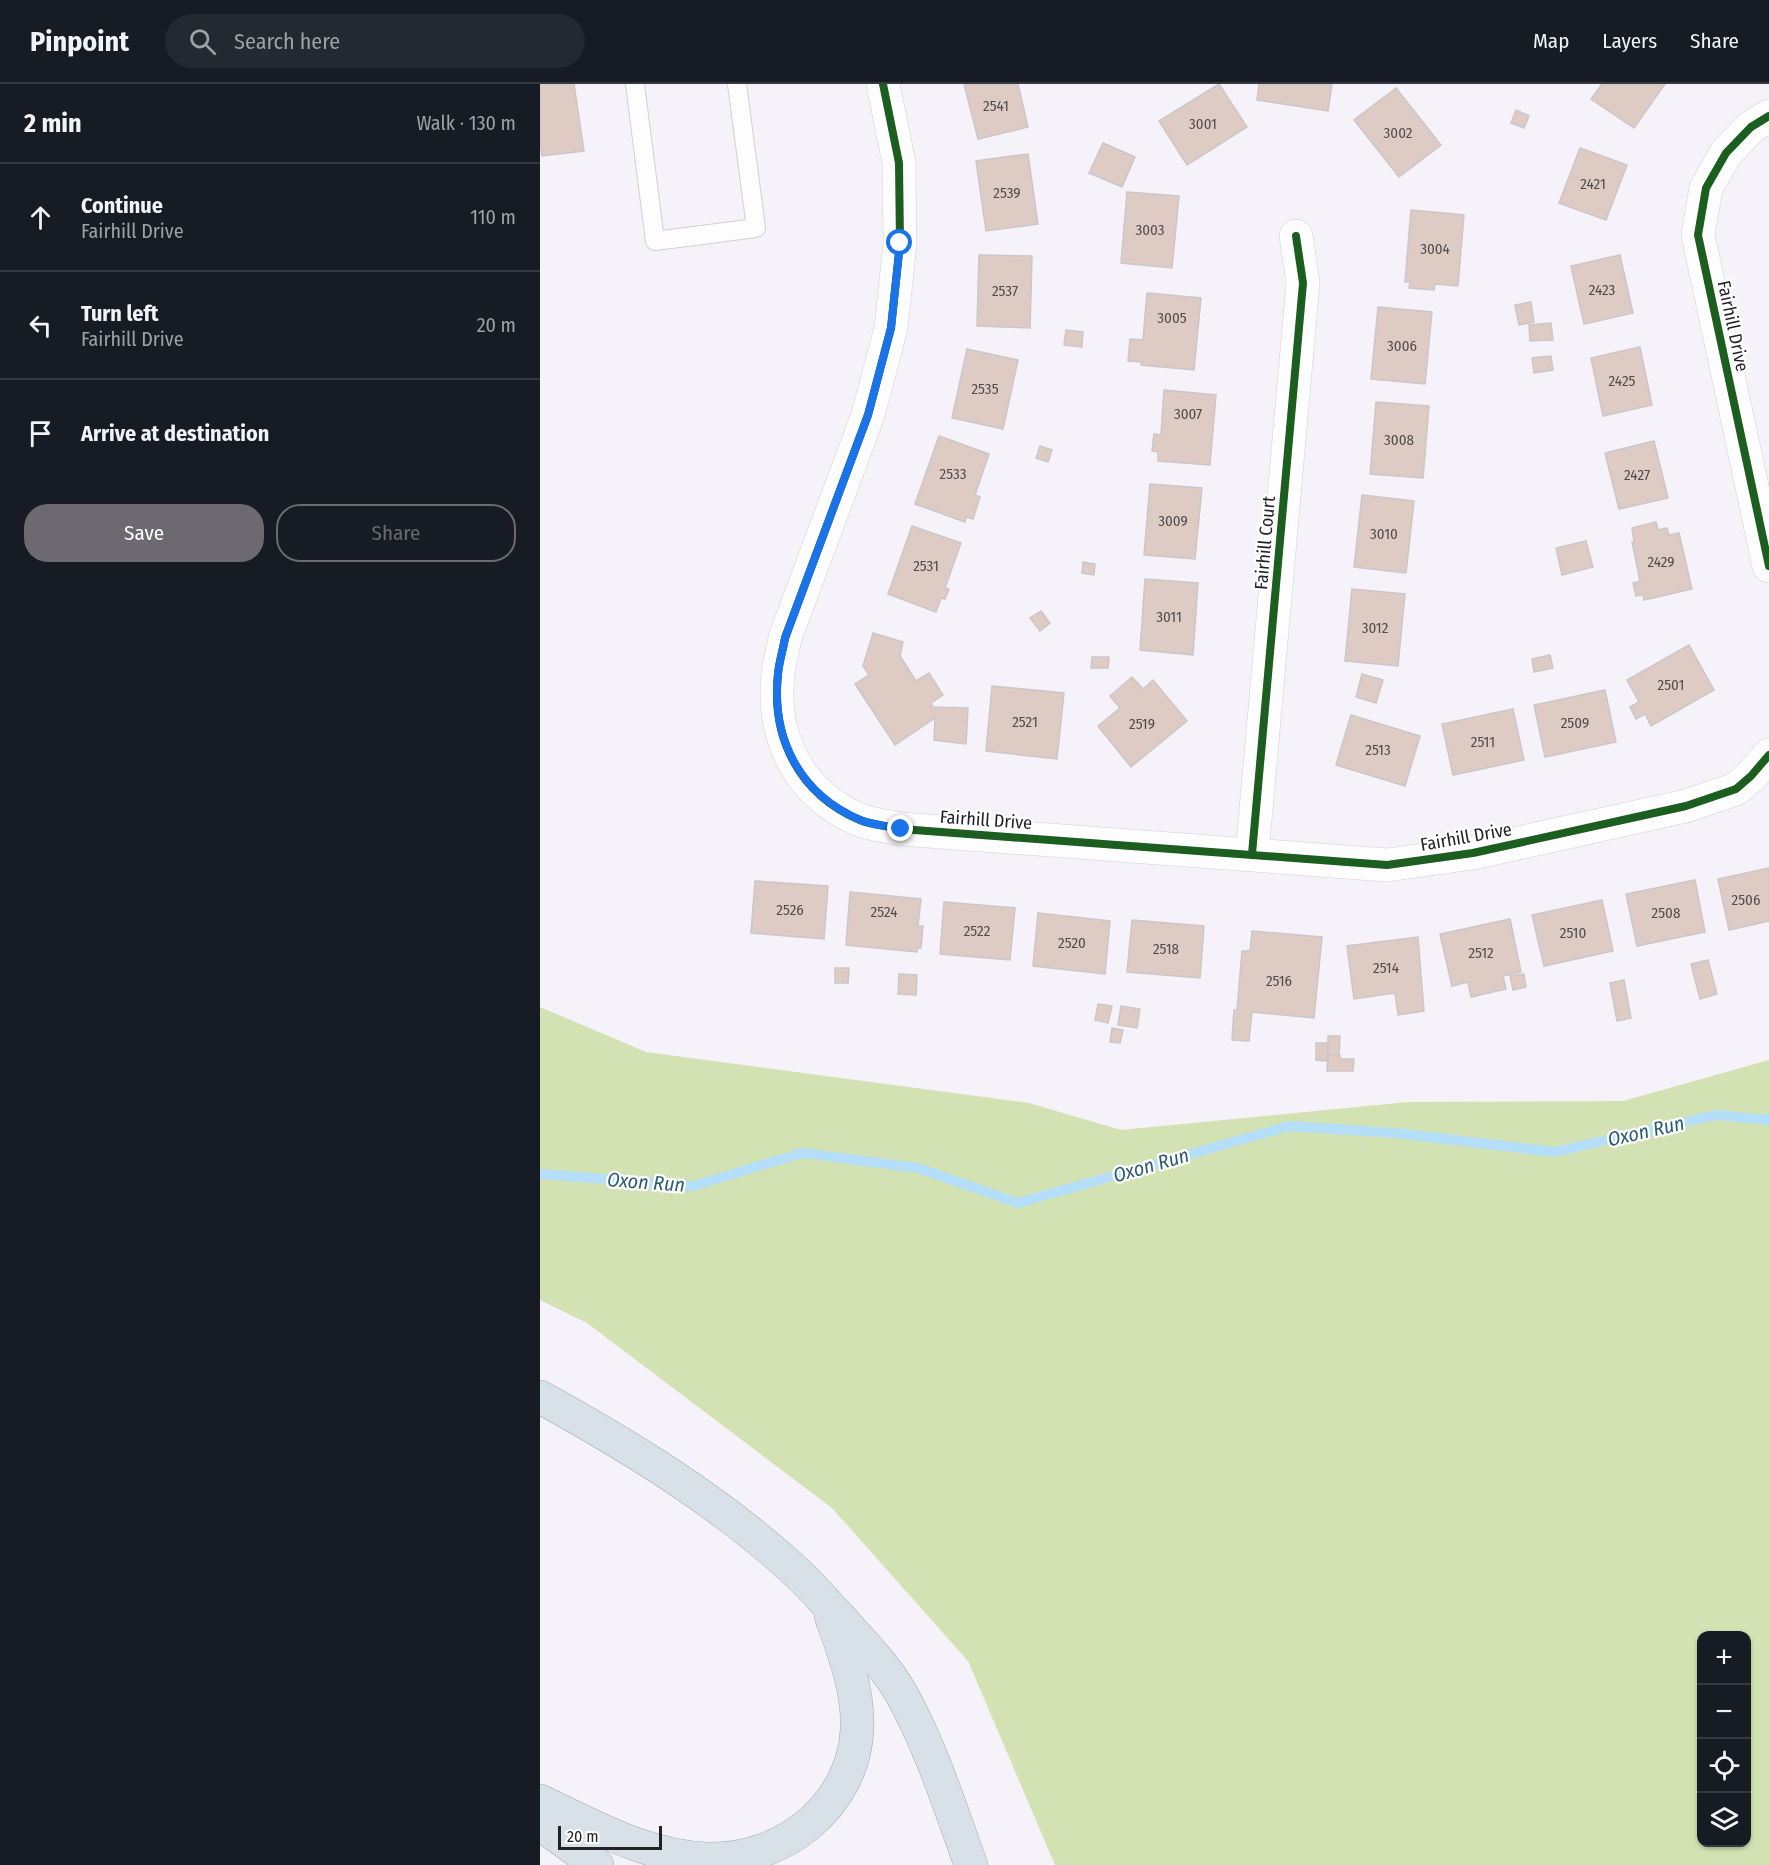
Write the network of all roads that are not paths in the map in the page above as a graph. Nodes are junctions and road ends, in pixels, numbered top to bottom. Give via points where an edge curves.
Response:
1 (635, 84) edge
2 (737, 84) edge
3 (883, 84) edge
4 (1769, 116) edge
5 (1296, 236) dead end
6 (1768, 558) edge
7 (1769, 755) edge
8 (1252, 854) junction
9 (540, 1397) edge
10 (826, 1603) junction
11 (540, 1801) edge
12 (540, 1824) edge
13 (597, 1865) edge
14 (971, 1865) edge

1 - 2 lane via 655,241 756,228
3 - 8 street, Fairhill Drive via 899,163 900,243 891,328 868,415 785,638 778,675 778,705 791,758 805,780 831,804 862,821 881,825
4 - 6 street, Fairhill Drive via 1751,127 1726,153 1706,188 1698,235
5 - 8 street, Fairhill Court via 1303,284
7 - 8 street, Fairhill Drive via 1736,789 1686,806 1473,853 1387,865
9 - 10 highway via 614,1439 718,1510 796,1571
10 - 11 highway via 852,1680 857,1731 846,1775 828,1805 801,1831 780,1844 731,1858 678,1856 614,1836
10 - 14 highway via 864,1644 900,1692 930,1754
12 - 13 highway

